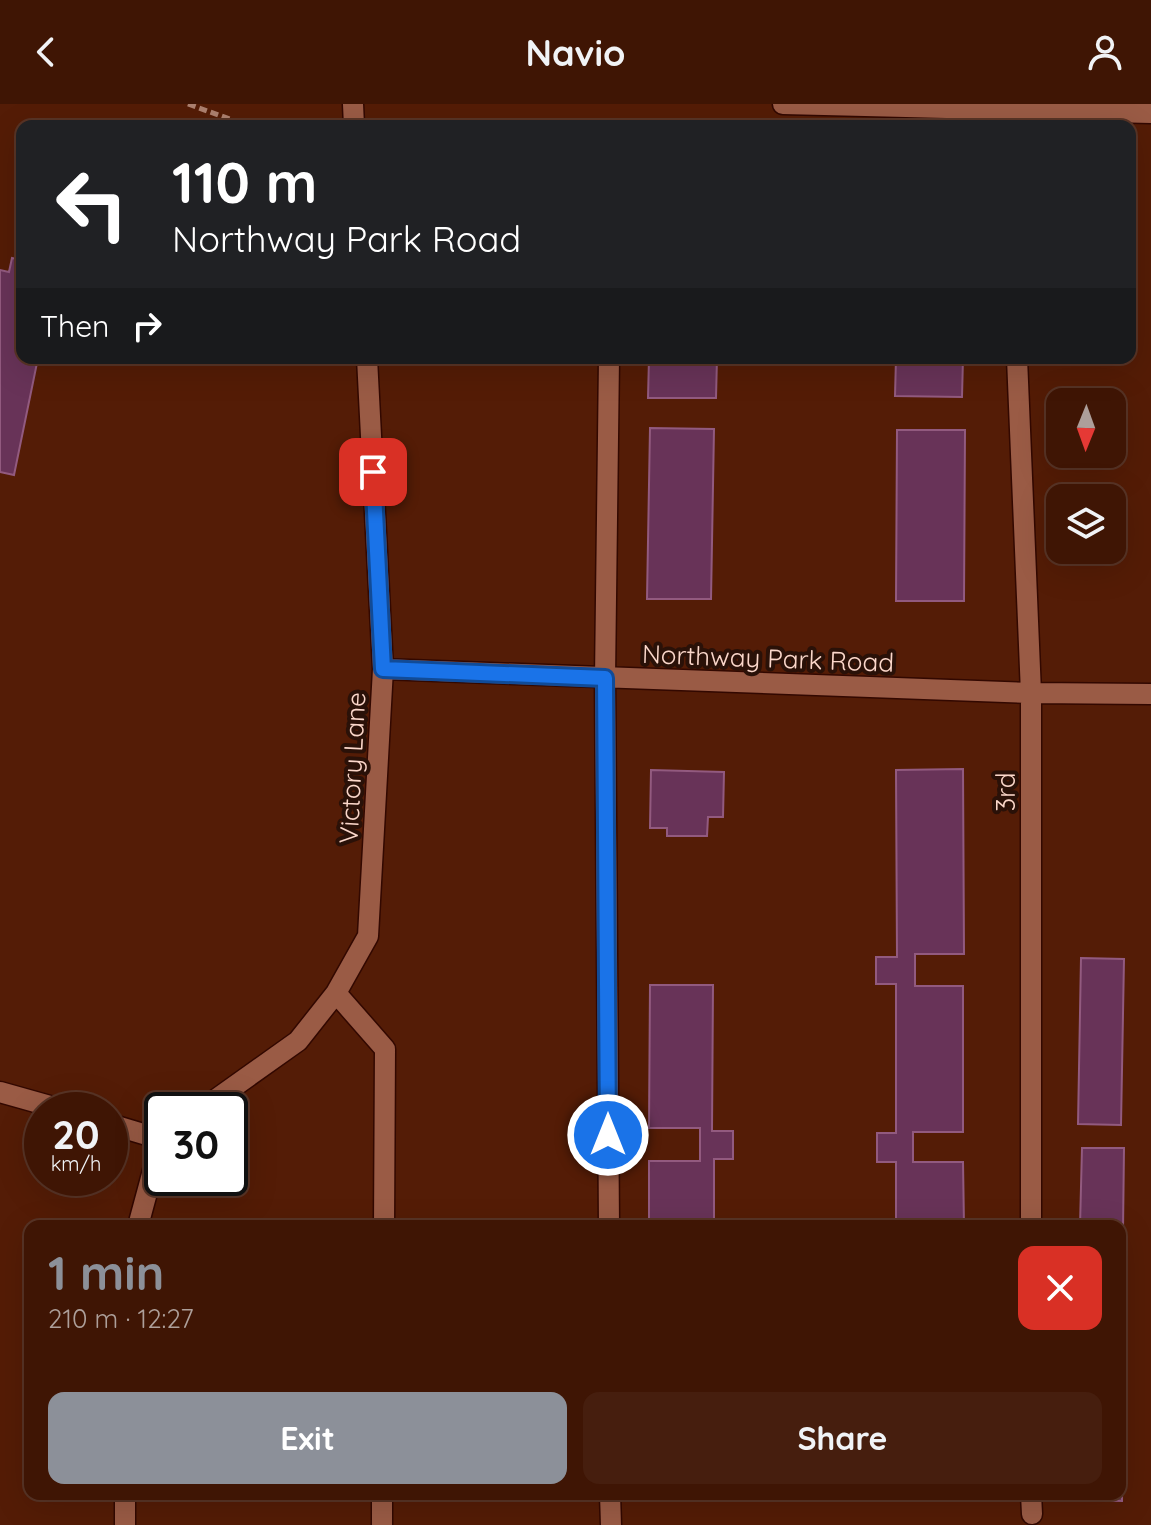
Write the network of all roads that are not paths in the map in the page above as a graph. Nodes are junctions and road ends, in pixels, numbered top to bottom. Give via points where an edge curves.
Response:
1 (783, 104) edge
2 (1151, 113) edge
3 (367, 364) edge
4 (609, 364) edge
5 (1017, 364) edge
6 (383, 669) junction
7 (605, 678) junction
8 (1031, 693) junction
9 (1151, 694) edge
10 (336, 993) junction
11 (0, 1092) edge
12 (226, 1092) edge
13 (24, 1099) edge
14 (146, 1196) edge
15 (140, 1220) edge
16 (384, 1220) edge
17 (609, 1220) edge
18 (1031, 1220) edge
19 (125, 1500) edge
20 (382, 1500) edge
21 (610, 1500) edge
22 (125, 1525) edge
23 (382, 1525) edge
24 (611, 1525) edge

1 - 2 street
3 - 6 street, Victory Lane
4 - 7 street
5 - 8 street, 3rd
6 - 7 street, Northway Park Road
6 - 10 street, Victory Lane via 368,936
7 - 8 street, Northway Park Road
7 - 17 street
8 - 9 street, Northway Park Road
8 - 18 street, 3rd
10 - 12 street, Victory Lane via 298,1041
10 - 16 street via 385,1049
11 - 13 street
14 - 15 street
19 - 22 street
20 - 23 street
21 - 24 street

